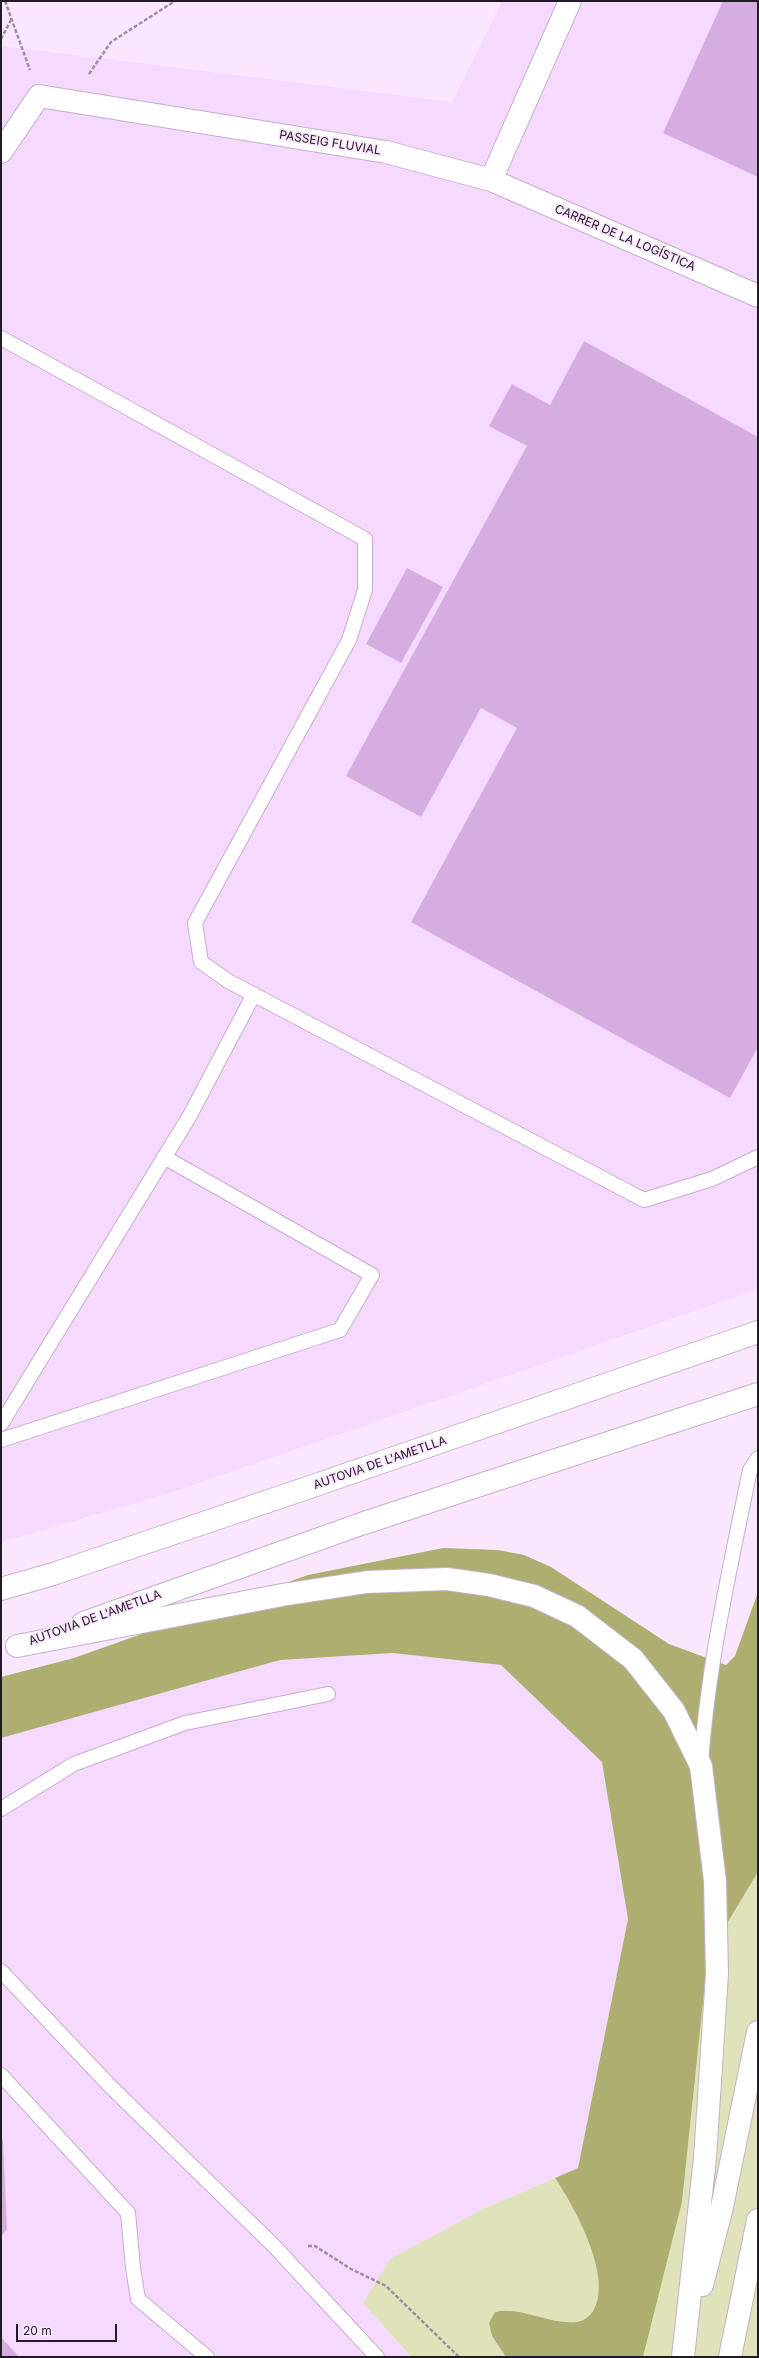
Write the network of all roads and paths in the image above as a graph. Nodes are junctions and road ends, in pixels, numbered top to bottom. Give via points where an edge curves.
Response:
1 (6, 1) edge
2 (175, 1) edge
3 (570, 1) edge
4 (12, 18) junction
5 (1, 39) edge
6 (39, 96) junction
7 (71, 101) junction
8 (1, 152) edge
9 (492, 180) junction
10 (758, 296) edge
11 (1, 338) edge
12 (254, 994) junction
13 (164, 1157) junction
14 (758, 1157) edge
15 (758, 1332) edge
16 (758, 1394) edge
17 (1, 1424) edge
18 (1, 1440) edge
19 (758, 1458) edge
20 (1, 1589) edge
21 (9, 1649) edge
22 (328, 1694) dead end
23 (701, 1766) junction
24 (1, 1809) edge
25 (1, 1971) edge
26 (758, 2032) edge
27 (1, 2075) edge
28 (758, 2220) edge
29 (275, 2247) junction
30 (207, 2357) edge
31 (377, 2357) edge
32 (459, 2357) edge
33 (684, 2357) edge
34 (730, 2357) edge

1 - 4 path
2 - 7 path via 111,42
3 - 9 main road
4 - 5 path
4 - 6 path
6 - 7 main road, PASSEIG FLUVIAL
6 - 8 main road
7 - 9 main road, PASSEIG FLUVIAL via 386,152
9 - 10 main road, CARRER DE LA LOGÍSTICA
11 - 12 lane via 365,539 365,590 349,640 196,923 201,962 228,981
12 - 13 lane via 189,1117
12 - 14 lane via 644,1200 712,1179
13 - 17 lane
13 - 18 lane via 372,1275 340,1330
15 - 20 main road, AUTOVIA DE L'AMETLLA via 310,1487 53,1574
16 - 21 main road, AUTOVIA DE L'AMETLLA via 357,1525
19 - 23 lane via 750,1470 723,1606 704,1721
21 - 23 main road via 282,1595 367,1582 447,1579 489,1585 534,1596 577,1616 633,1659 674,1711
22 - 24 lane via 185,1723 74,1764
23 - 33 main road via 715,1881 717,1974 705,2158
25 - 29 lane via 111,2088
26 - 33 main road via 722,2207
27 - 30 lane via 128,2213 138,2299
28 - 34 main road
29 - 31 lane
29 - 32 path via 315,2246 351,2269 386,2286

